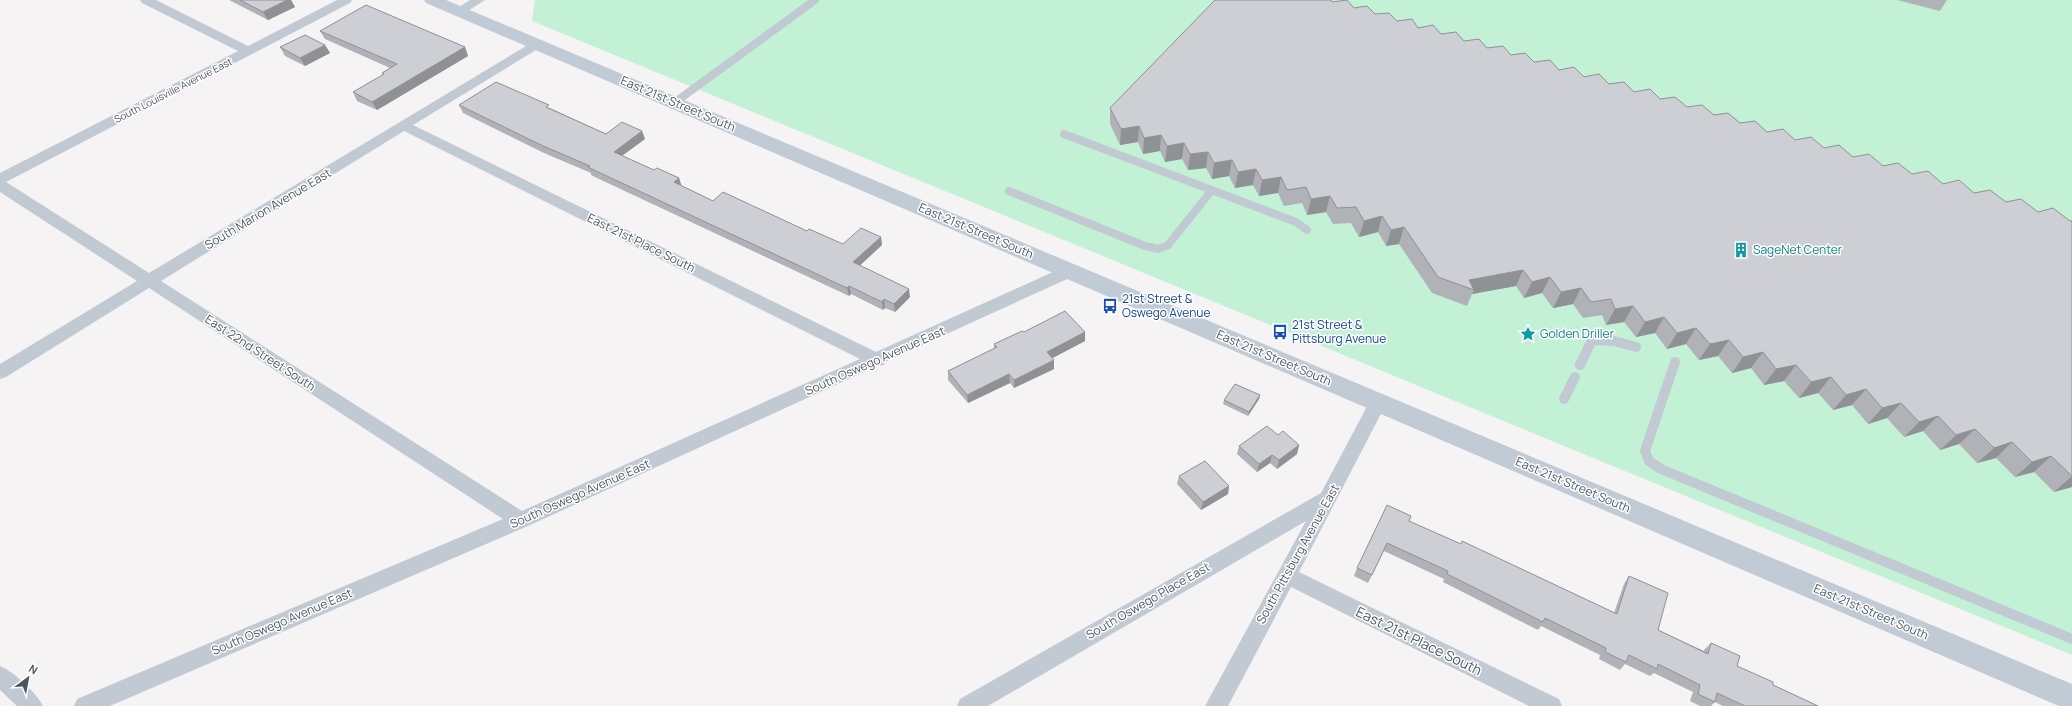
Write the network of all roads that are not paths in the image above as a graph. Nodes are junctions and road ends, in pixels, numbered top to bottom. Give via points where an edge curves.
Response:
1 (146, 0) edge
2 (346, 0) edge
3 (432, 0) edge
4 (479, 0) edge
5 (814, 0) edge
6 (459, 11) junction
7 (536, 44) junction
8 (248, 51) junction
9 (674, 103) junction
10 (404, 126) junction
11 (1064, 134) dead end
12 (0, 179) edge
13 (0, 185) edge
14 (1212, 190) junction
15 (1009, 191) dead end
16 (1307, 230) dead end
17 (1070, 272) junction
18 (149, 282) junction
19 (1636, 347) dead end
20 (878, 360) junction
21 (1675, 362) dead end
22 (1580, 365) dead end
23 (0, 372) edge
24 (1575, 378) dead end
25 (1564, 399) dead end
26 (1378, 402) junction
27 (1328, 499) junction
28 (521, 520) junction
29 (1286, 576) junction
30 (2072, 639) edge
31 (0, 676) edge
32 (2072, 698) edge
33 (32, 706) edge
34 (85, 706) edge
35 (968, 706) edge
36 (1216, 706) edge
37 (1551, 706) edge

1 - 8 street
2 - 8 street, South Louisville Avenue East
3 - 6 main road, East 21st Street South
4 - 6 street
5 - 9 lane
6 - 7 main road, East 21st Street South
7 - 9 main road, East 21st Street South
7 - 10 street, South Marion Avenue East
8 - 12 street, South Louisville Avenue East
9 - 17 main road, East 21st Street South
10 - 18 street, South Marion Avenue East
10 - 20 street, East 21st Place South
11 - 14 lane
13 - 18 street, East 22nd Street South
14 - 15 lane via 1168,245 1158,249
14 - 16 lane via 1296,222
17 - 20 street, South Oswego Avenue East
17 - 26 main road, East 21st Street South
18 - 23 street, South Marion Avenue East
18 - 28 street, East 22nd Street South
19 - 22 lane via 1620,342 1592,340
20 - 28 street, South Oswego Avenue East
21 - 30 lane via 1645,451 1649,460 1661,469
24 - 25 lane
26 - 27 street, South Pittsburg Avenue East
26 - 32 main road, East 21st Street South
27 - 29 street, South Pittsburg Avenue East
27 - 35 street, South Oswego Place East
28 - 34 street, South Oswego Avenue East
29 - 36 street, South Pittsburg Avenue East
29 - 37 street, East 21st Place South
31 - 33 street

